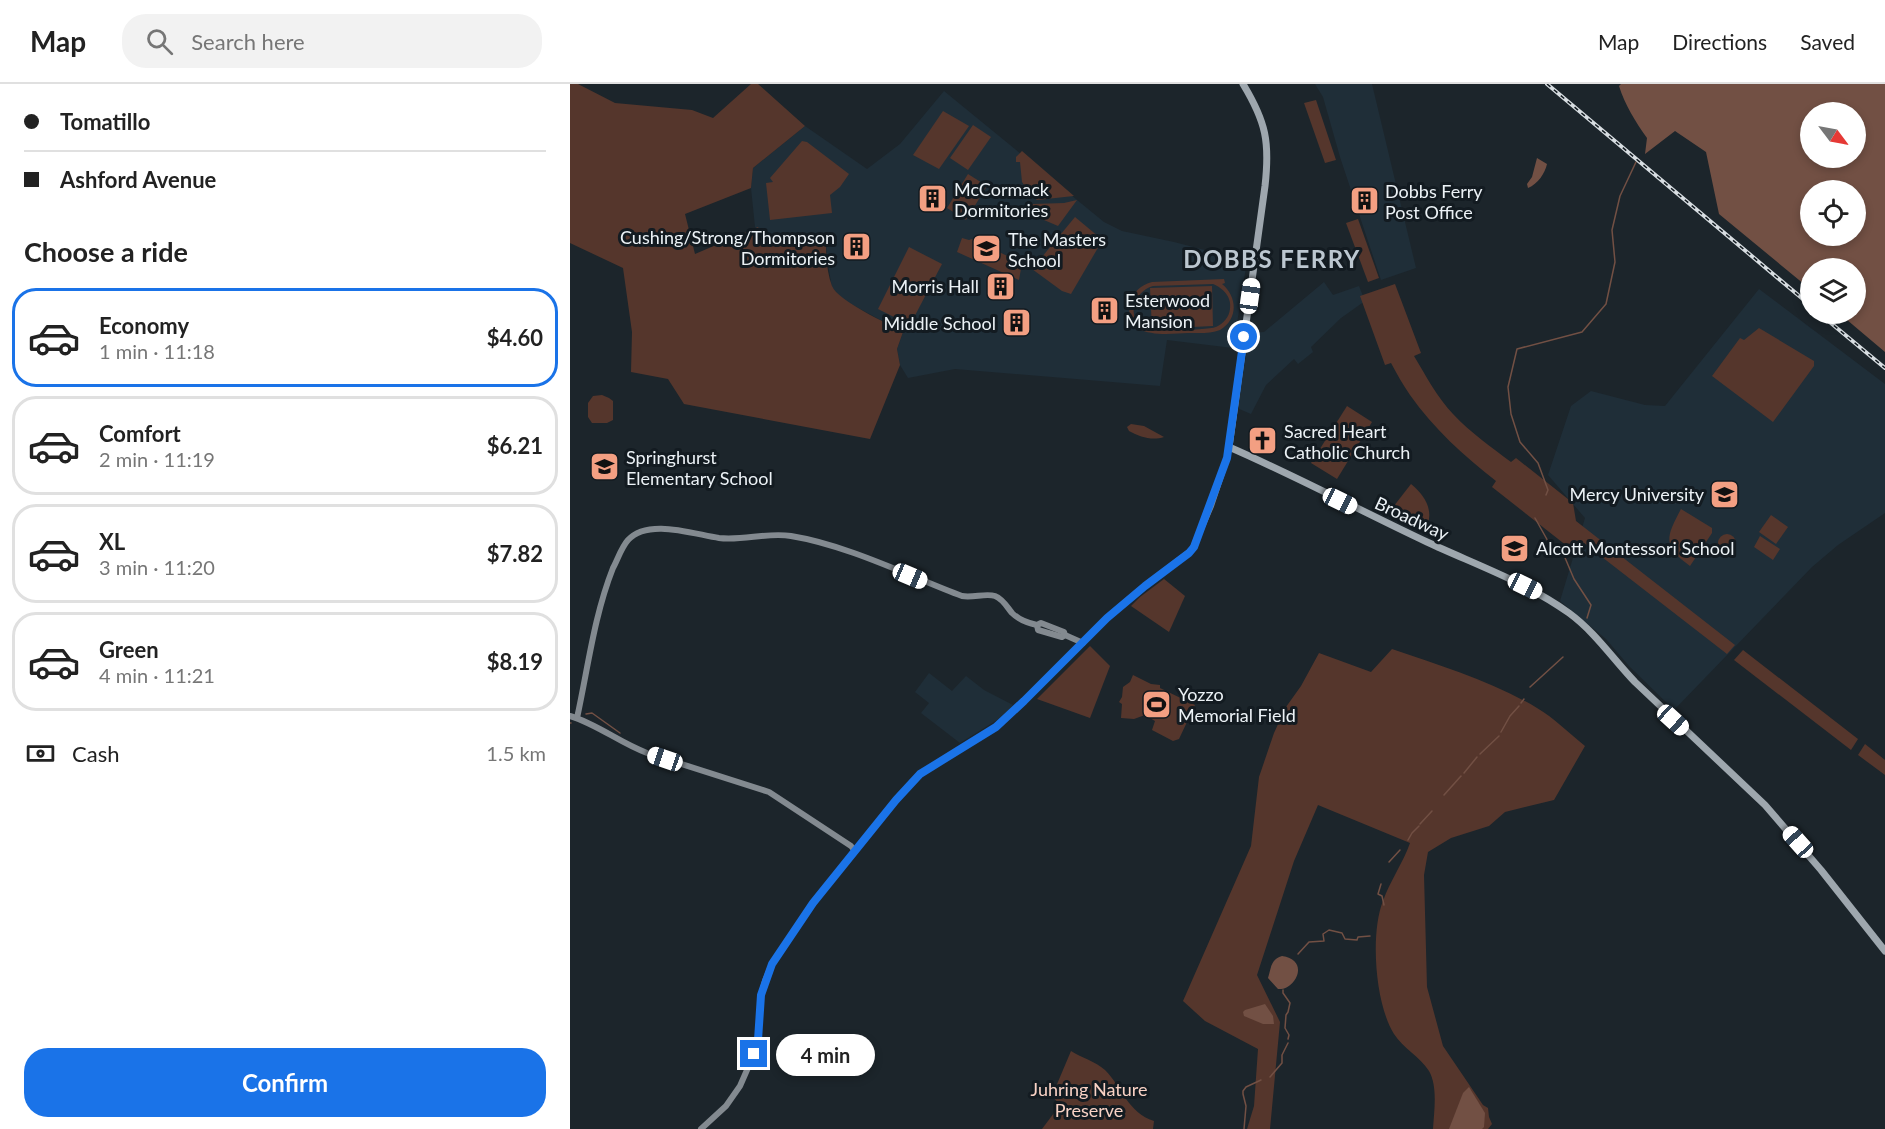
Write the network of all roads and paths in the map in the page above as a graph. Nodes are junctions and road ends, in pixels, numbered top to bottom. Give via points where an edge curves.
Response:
1 (1243, 84) edge
2 (1229, 447) junction
3 (1083, 643) junction
4 (573, 717) edge
5 (855, 851) junction
6 (1885, 951) edge
7 (701, 1129) edge

1 - 2 main road via 1263,124 1268,152
2 - 3 street via 1192,550 1138,592
2 - 6 main road, Broadway via 1537,592 1570,614 1635,682 1765,805
3 - 4 street via 1041,623 1020,620 995,596 962,596 820,542 792,536 740,539 649,529 630,538 622,549 605,590
3 - 5 street via 996,727 920,774
4 - 5 street via 636,749 769,792
5 - 7 street via 813,903 772,964 761,995 758,1040 749,1066 732,1099

